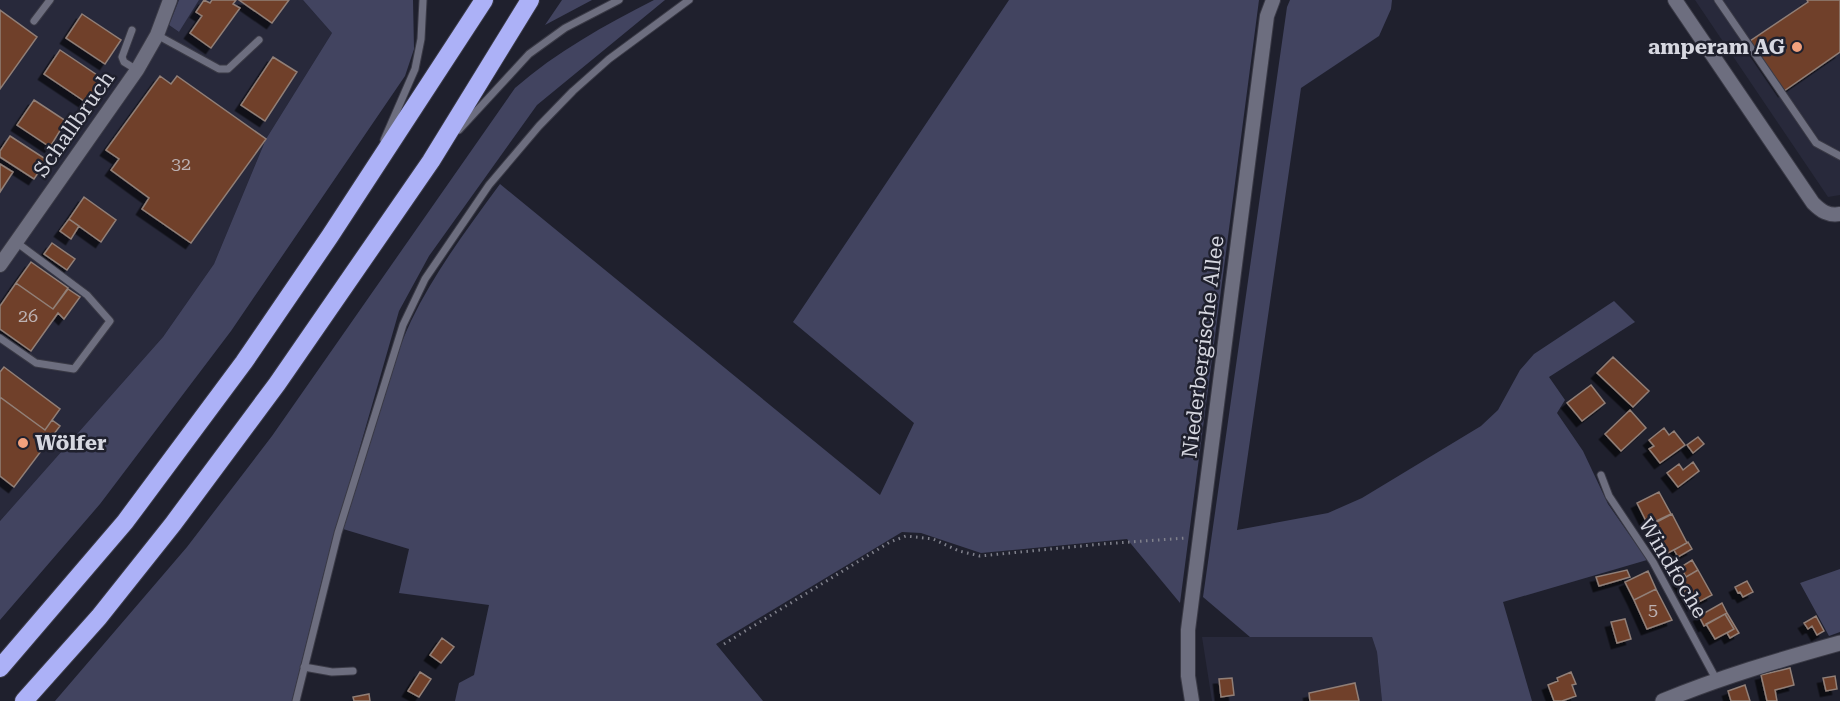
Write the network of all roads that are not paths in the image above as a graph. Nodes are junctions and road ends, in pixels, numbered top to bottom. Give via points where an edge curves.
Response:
1 (50, 0) edge
2 (170, 0) edge
3 (423, 0) edge
4 (484, 0) edge
5 (530, 0) edge
6 (619, 0) edge
7 (689, 0) edge
8 (1273, 0) edge
9 (1676, 0) edge
10 (1718, 0) edge
11 (34, 21) dead end
12 (132, 30) dead end
13 (158, 35) junction
14 (260, 40) dead end
15 (137, 70) junction
16 (1840, 156) edge
17 (431, 160) junction
18 (367, 181) junction
19 (1836, 215) edge
20 (16, 242) junction
21 (0, 265) edge
22 (0, 338) edge
23 (1601, 475) dead end
24 (1840, 643) edge
25 (0, 668) edge
26 (304, 668) junction
27 (353, 671) dead end
28 (1716, 679) junction
29 (24, 701) edge
30 (296, 701) edge
31 (1192, 701) edge
32 (1663, 701) edge

1 - 11 lane
2 - 13 street, Schallbruch
3 - 18 lane via 415,69
4 - 18 highway
5 - 17 highway
6 - 17 lane via 565,28 529,54
7 - 26 lane via 609,59 539,126 489,185 425,279 403,325 370,427
8 - 31 street, Niederbergische Allee via 1267,16 1188,630
9 - 19 street via 1813,203
10 - 16 lane via 1816,143
12 - 15 lane via 122,57
13 - 14 lane via 219,69 228,69
13 - 15 street, Schallbruch
15 - 20 street, Schallbruch
17 - 29 highway via 277,384 173,524 99,617
18 - 25 highway via 244,362 132,512
20 - 21 street, Schallbruch
20 - 22 lane via 87,295 110,321 74,369 36,363
23 - 28 lane, Windfoche via 1609,496 1653,562
24 - 28 main road
26 - 27 lane
26 - 30 lane
28 - 32 main road

